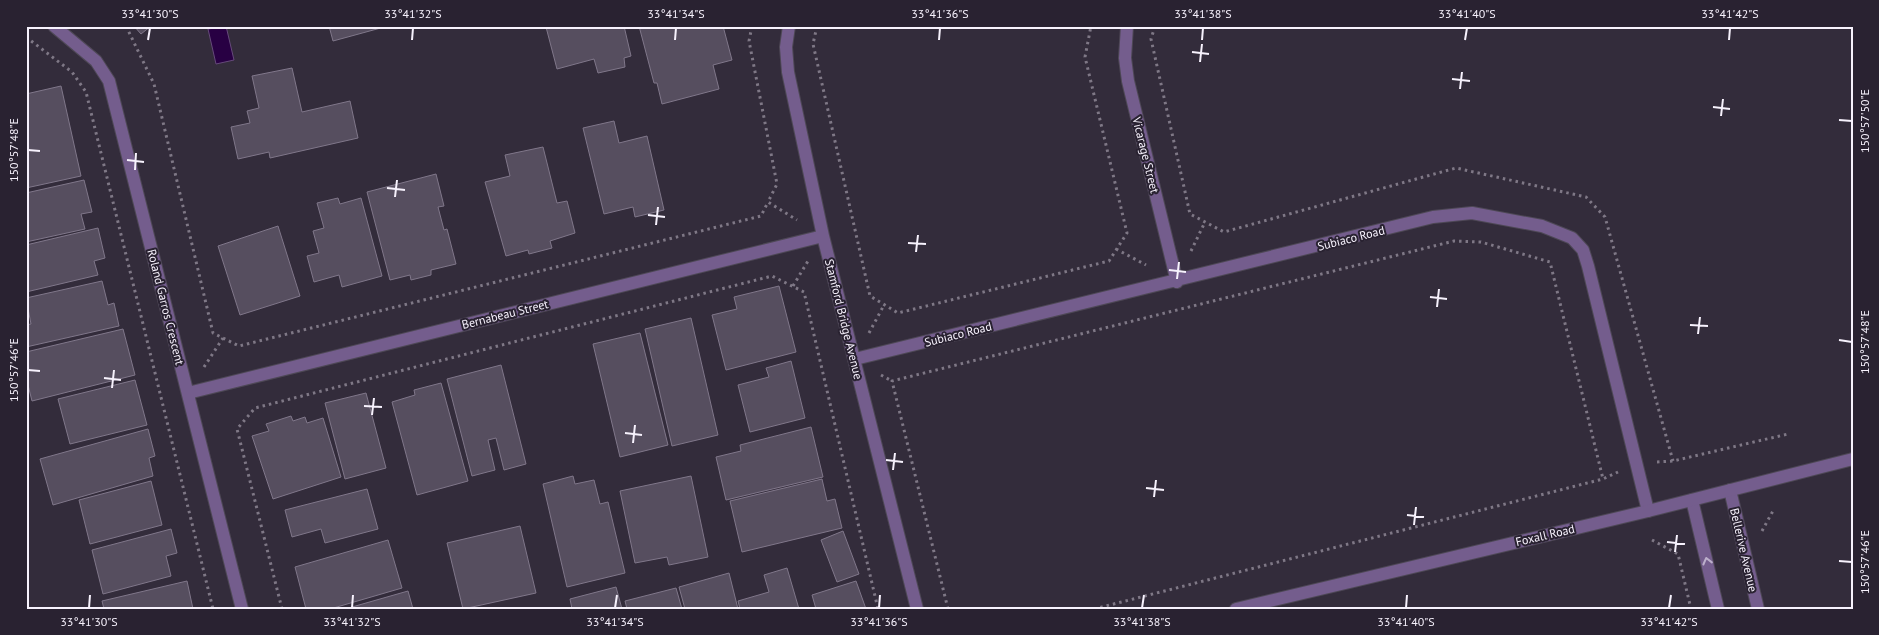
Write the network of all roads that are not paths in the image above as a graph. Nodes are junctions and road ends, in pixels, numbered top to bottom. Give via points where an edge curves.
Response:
1 (54, 26) edge
2 (788, 26) edge
3 (1127, 26) edge
4 (822, 236) junction
5 (1177, 282) junction
6 (855, 359) junction
7 (188, 393) junction
8 (1853, 459) edge
9 (1730, 490) junction
10 (1692, 500) junction
11 (1648, 511) junction
12 (242, 609) edge
13 (917, 609) edge
14 (1236, 609) edge
15 (1718, 609) edge
16 (1758, 609) edge

1 - 7 street, Roland Garros Crescent via 96,61 108,81
2 - 4 street, Stamford Bridge Avenue via 788,72
3 - 5 street, Vicarage Street via 1125,58 1128,81
4 - 6 street, Stamford Bridge Avenue
4 - 7 street, Bernabeau Street
5 - 6 street, Subiaco Road
5 - 11 street, Subiaco Road via 1433,217 1472,214 1542,226 1572,238 1583,250 1588,266
6 - 13 street, Stamford Bridge Avenue
7 - 12 street, Roland Garros Crescent
8 - 9 street, Foxall Road
9 - 10 street, Foxall Road
9 - 16 street, Bellerive Avenue
10 - 11 street, Foxall Road
15 -> 10 street
11 - 14 street, Foxall Road

